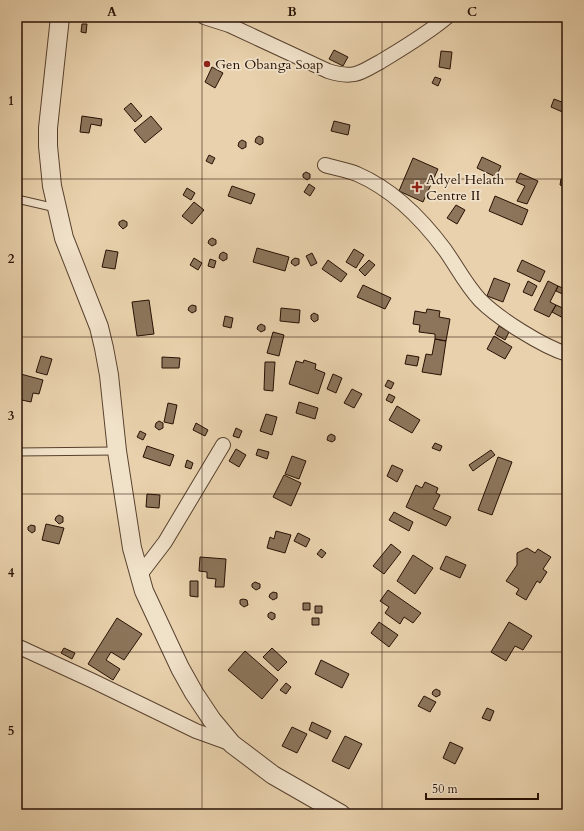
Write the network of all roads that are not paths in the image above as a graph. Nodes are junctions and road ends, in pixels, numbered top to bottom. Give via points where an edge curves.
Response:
1 (60, 17) edge
2 (204, 17) edge
3 (447, 17) edge
4 (325, 165) dead end
5 (17, 198) edge
6 (56, 208) junction
7 (567, 354) edge
8 (223, 445) dead end
9 (117, 451) junction
10 (17, 452) edge
11 (139, 576) junction
12 (18, 648) edge
13 (232, 744) junction
14 (341, 814) edge

1 - 6 street via 48,128 49,167
2 - 3 street via 229,25 328,71 347,75 373,66
4 - 7 street via 357,174 401,201 422,221 480,300 523,332
5 - 6 lane
6 - 9 street via 64,238 99,327 109,375
8 - 11 street via 169,536
9 - 10 lane
9 - 11 street via 132,548
11 - 13 street via 154,615 194,694
12 - 13 street
13 - 14 street via 273,775

